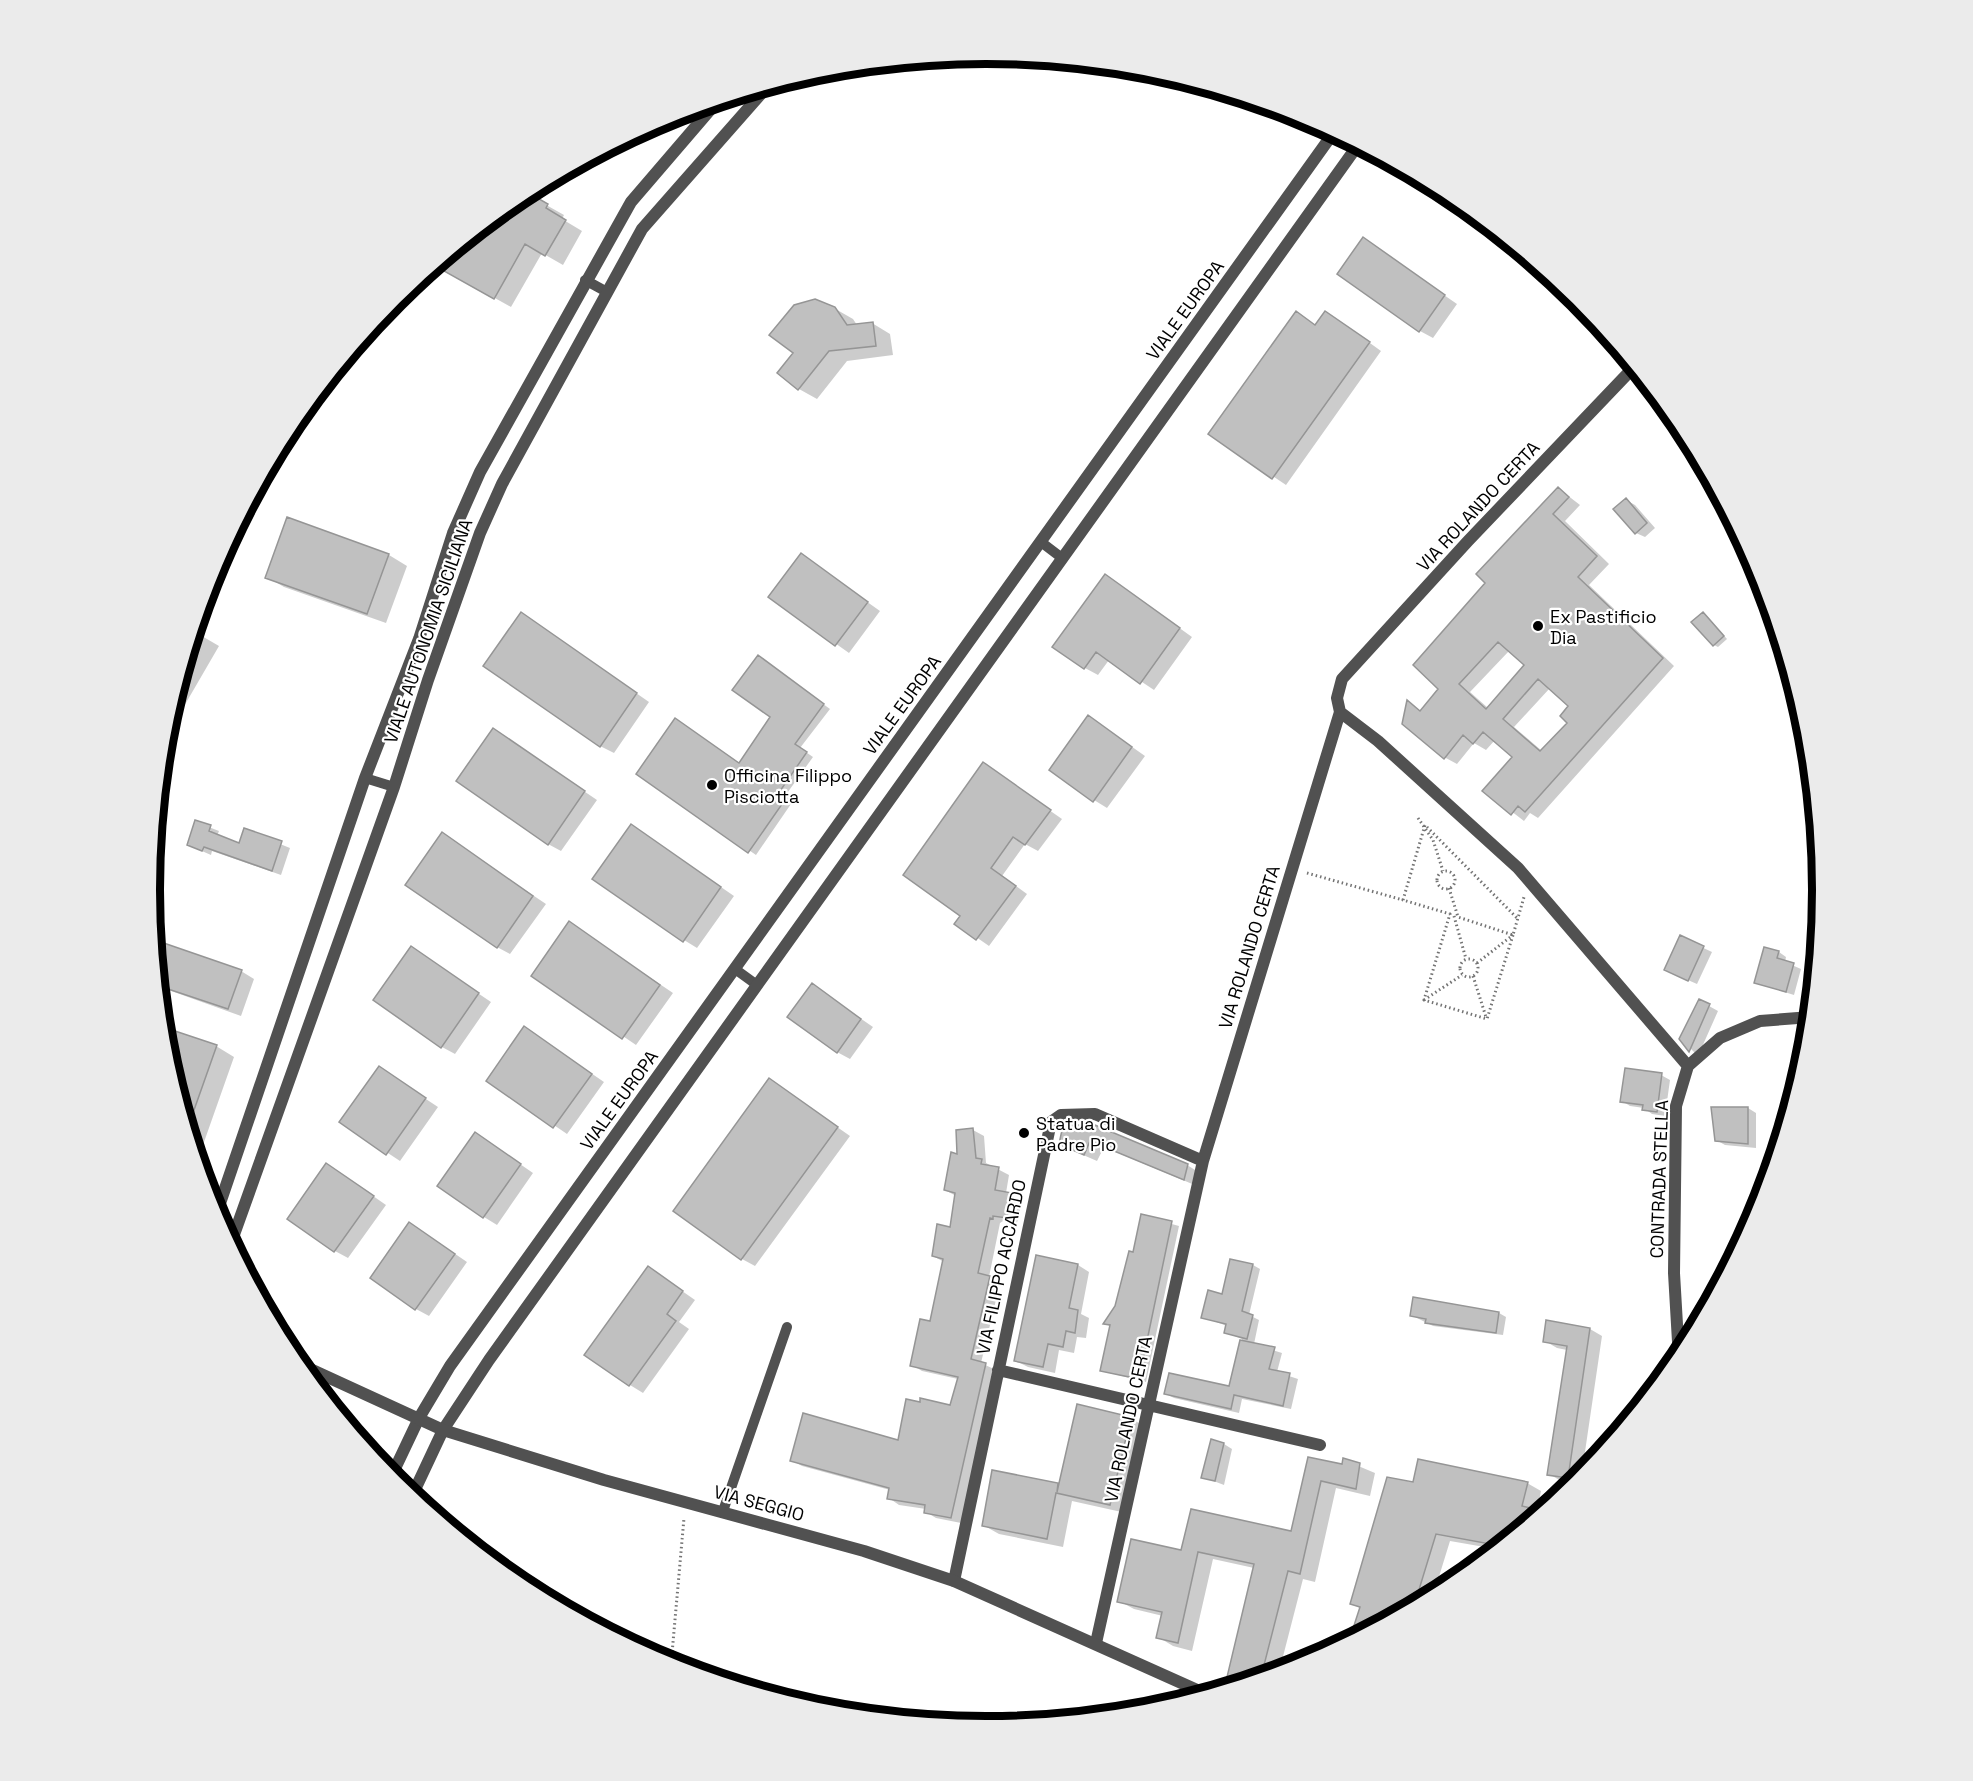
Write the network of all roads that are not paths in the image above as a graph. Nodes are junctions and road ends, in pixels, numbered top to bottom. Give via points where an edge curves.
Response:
1 (758, 97) edge
2 (707, 113) edge
3 (1329, 139) edge
4 (1354, 151) edge
5 (585, 280) junction
6 (607, 292) junction
7 (1629, 372) edge
8 (1041, 542) junction
9 (1062, 558) junction
10 (1340, 712) junction
11 (365, 778) junction
12 (394, 787) junction
13 (735, 969) junction
14 (757, 986) junction
15 (1802, 1017) edge
16 (1688, 1066) junction
17 (1203, 1161) junction
18 (221, 1201) edge
19 (235, 1232) edge
20 (787, 1327) dead end
21 (1678, 1341) edge
22 (315, 1370) edge
23 (998, 1370) junction
24 (1149, 1406) junction
25 (419, 1418) junction
26 (443, 1430) junction
27 (1320, 1445) dead end
28 (395, 1468) edge
29 (416, 1488) edge
30 (723, 1511) junction
31 (954, 1581) junction
32 (1096, 1643) junction
33 (1195, 1689) edge

1 - 6 street, VIALE AUTONOMIA SICILIANA via 642,230
2 - 5 street, VIALE AUTONOMIA SICILIANA via 630,202
3 - 8 street, VIALE EUROPA
4 - 9 street
5 - 6 lane
5 - 11 street, VIALE AUTONOMIA SICILIANA via 480,472 453,533 419,639
6 - 12 street, VIALE AUTONOMIA SICILIANA via 502,484 480,533
7 - 10 street, VIA ROLANDO CERTA via 1342,679 1337,698
8 - 9 lane
8 - 13 street, VIALE EUROPA
9 - 14 street
10 - 16 street via 1378,741 1510,860
10 - 17 street, VIA ROLANDO CERTA
11 - 12 lane
11 - 18 street, VIALE AUTONOMIA SICILIANA
12 - 19 street, VIALE AUTONOMIA SICILIANA
13 - 14 lane
13 - 25 street, VIALE EUROPA via 450,1366
14 - 26 street
15 - 16 street via 1760,1020 1720,1038
16 - 21 street, CONTRADA STELLA via 1676,1106 1674,1273
17 - 23 street, VIA FILIPPO ACCARDO via 1095,1114 1061,1115 1051,1122
17 - 24 street, VIA ROLANDO CERTA
20 - 30 lane
22 - 25 street, VIA SEGGIO
23 - 24 street
23 - 31 street, VIA FILIPPO ACCARDO
24 - 27 street
24 - 32 street, VIA ROLANDO CERTA
25 - 26 street, VIA SEGGIO
25 - 28 street, VIALE EUROPA
26 - 29 street
26 - 30 street, VIA SEGGIO via 604,1480
30 - 31 street, VIA SEGGIO
31 - 32 street, VIA SEGGIO
32 - 33 street, VIA SEGGIO

